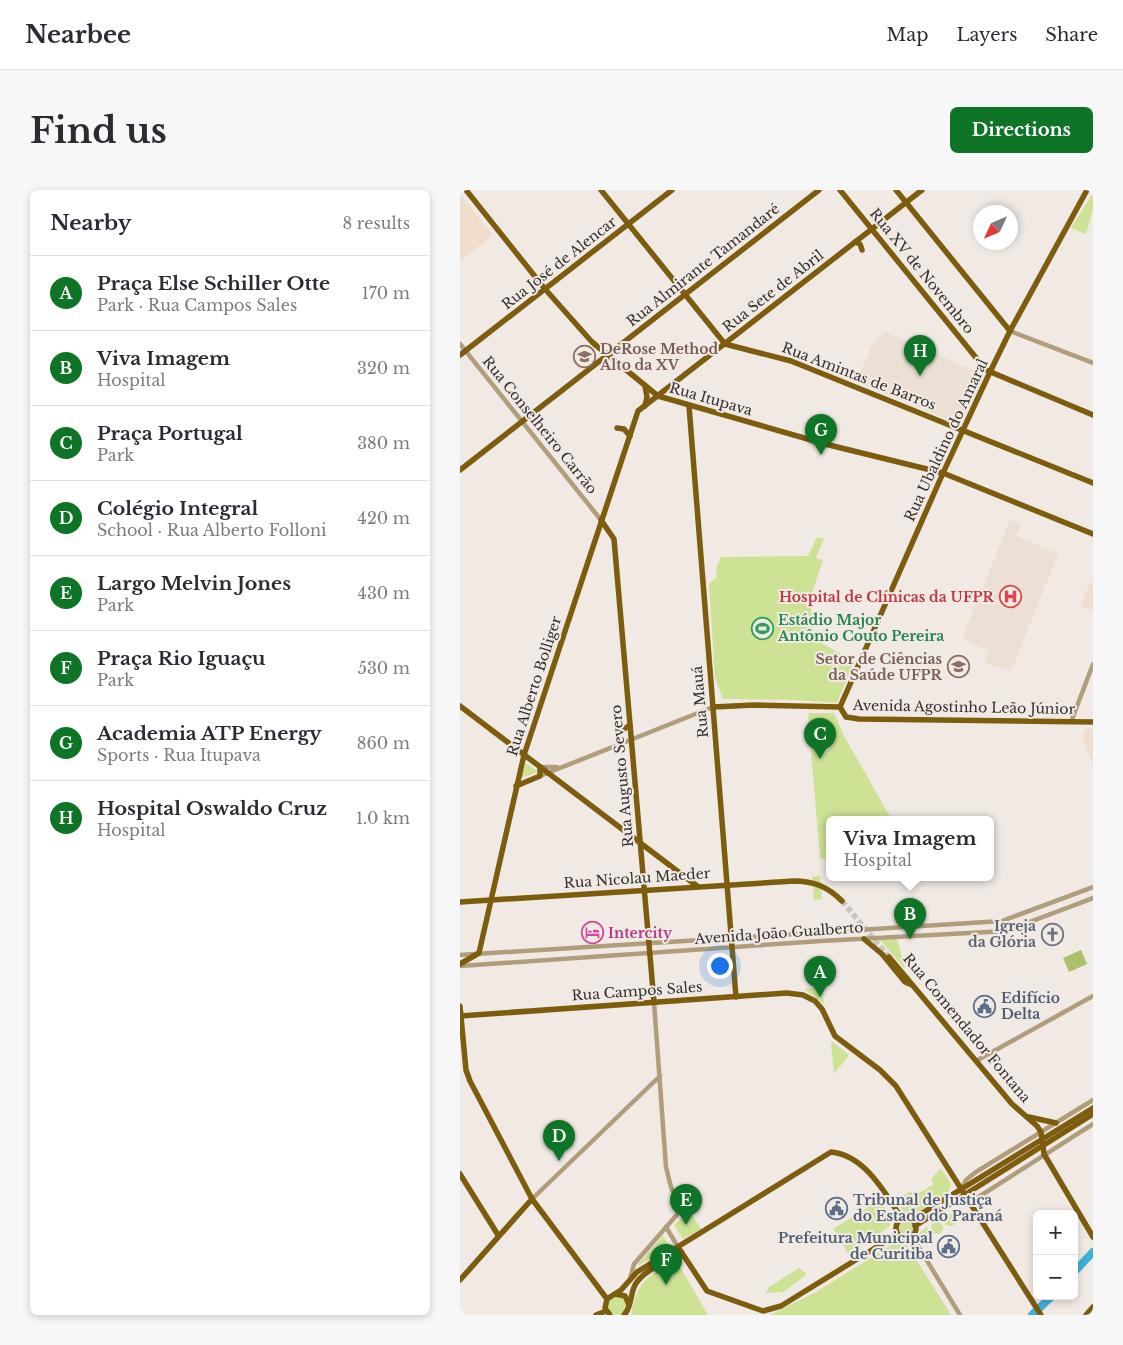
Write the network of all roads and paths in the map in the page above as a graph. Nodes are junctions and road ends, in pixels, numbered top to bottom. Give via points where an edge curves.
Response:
1 (466, 190) edge
2 (601, 190) edge
3 (672, 190) edge
4 (819, 190) edge
5 (840, 190) edge
6 (896, 190) edge
7 (922, 190) edge
8 (1087, 190) edge
9 (906, 202) junction
10 (628, 224) junction
11 (872, 230) junction
12 (855, 242) junction
13 (862, 250) dead end
14 (545, 289) junction
15 (685, 295) junction
16 (1010, 331) junction
17 (460, 344) edge
18 (725, 344) junction
19 (466, 351) junction
20 (460, 355) edge
21 (607, 356) junction
22 (1093, 363) edge
23 (990, 372) junction
24 (645, 386) junction
25 (658, 396) junction
26 (645, 406) junction
27 (689, 406) junction
28 (638, 411) joint
29 (1093, 415) edge
30 (522, 422) junction
31 (616, 428) dead end
32 (963, 431) junction
33 (630, 436) junction
34 (460, 470) edge
35 (943, 473) junction
36 (1093, 483) edge
37 (601, 520) junction
38 (1093, 534) edge
39 (1093, 664) edge
40 (460, 706) edge
41 (713, 707) junction
42 (840, 708) junction
43 (1071, 722) junction
44 (1093, 722) edge
45 (630, 725) junction
46 (621, 731) dead end
47 (631, 738) junction
48 (524, 755) junction
49 (571, 763) junction
50 (540, 767) junction
51 (547, 773) junction
52 (519, 774) junction
53 (540, 776) junction
54 (523, 783) junction
55 (516, 786) junction
56 (641, 843) junction
57 (727, 884) junction
58 (698, 886) junction
59 (1093, 887) edge
60 (644, 890) junction
61 (1093, 898) edge
62 (490, 900) junction
63 (842, 901) tunnel mouth
64 (460, 902) edge
65 (732, 937) junction
66 (864, 939) junction
67 (648, 942) junction
68 (732, 948) junction
69 (478, 954) junction
70 (650, 954) junction
71 (460, 955) edge
72 (889, 956) tunnel mouth
73 (460, 965) edge
74 (914, 986) junction
75 (736, 996) junction
76 (1093, 996) edge
77 (654, 1002) junction
78 (460, 1006) edge
79 (460, 1016) edge
80 (976, 1061) junction
81 (660, 1076) junction
82 (1093, 1100) edge
83 (1093, 1108) edge
84 (1093, 1114) edge
85 (1026, 1116) junction
86 (1056, 1123) junction
87 (1093, 1124) edge
88 (1041, 1132) junction
89 (1043, 1142) junction
90 (1044, 1154) junction
91 (460, 1174) edge
92 (964, 1192) junction
93 (532, 1199) junction
94 (902, 1219) junction
95 (913, 1223) junction
96 (666, 1226) junction
97 (498, 1235) junction
98 (899, 1236) junction
99 (912, 1236) junction
100 (1093, 1237) edge
101 (678, 1247) junction
102 (682, 1253) junction
103 (630, 1279) junction
104 (460, 1280) edge
105 (615, 1294) junction
106 (607, 1299) junction
107 (1093, 1307) edge
108 (1039, 1311) edge
109 (627, 1312) edge
110 (608, 1313) edge
111 (596, 1315) edge
112 (960, 1315) edge
113 (1086, 1315) edge

1 - 14 main road, Rua Itupava
2 - 10 main road
3 - 10 main road, Rua José de Alencar
4 - 15 main road, Rua Almirante Tamandaré
5 - 11 main road, Rua XV de Novembro
6 - 9 main road
7 - 9 main road, Rua Sete de Abril
8 - 16 main road, Rua Ubaldino do Amaral
9 - 11 main road, Rua Sete de Abril
9 - 16 main road
10 - 14 main road, Rua José de Alencar
10 - 15 main road
11 - 12 main road, Rua Sete de Abril
11 - 23 main road, Rua XV de Novembro
12 - 13 main road
12 - 18 main road, Rua Sete de Abril
14 - 19 main road, Rua José de Alencar
14 - 21 main road, Rua Itupava
15 - 18 main road
15 - 21 main road, Rua Almirante Tamandaré
16 - 22 street
16 - 23 main road, Rua Ubaldino do Amaral
17 - 19 street, Rua Conselheiro Carrão
18 - 25 main road, Rua Sete de Abril
18 - 32 main road, Rua Amintas de Barros via 792,361
19 - 20 main road, Rua José de Alencar
19 - 30 street, Rua Conselheiro Carrão
21 - 24 main road, Rua Itupava
21 - 30 main road, Rua Almirante Tamandaré
23 - 29 main road, Rua XV de Novembro
23 - 32 main road, Rua Ubaldino do Amaral
24 - 25 main road, Rua Itupava
24 - 26 main road
25 - 26 main road, Rua Sete de Abril
25 - 27 main road, Rua Itupava
26 - 28 main road, Rua Sete de Abril
27 - 35 main road, Rua Itupava
27 - 41 main road, Rua Mauá
28 - 33 main road, Rua Alberto Bolliger
30 - 34 main road, Rua Almirante Tamandaré
30 - 37 street, Rua Conselheiro Carrão
31 - 33 main road via 624,429
32 - 35 main road, Rua Ubaldino do Amaral
32 - 36 main road, Rua Amintas de Barros
33 - 37 main road, Rua Alberto Bolliger
35 - 38 main road, Rua Itupava
35 - 42 main road, Rua Ubaldino do Amaral
37 - 45 main road, Rua Augusto Severo via 614,539
37 - 48 main road, Rua Alberto Bolliger
39 - 43 street
40 - 48 main road
41 - 42 main road
41 - 47 street
41 - 57 main road, Rua Mauá
42 - 43 main road, Avenida Agostinho Leão Júnior via 846,717 859,719
43 - 44 main road, Avenida Agostinho Leão Júnior
45 - 46 main road
45 - 47 main road, Rua Augusto Severo
47 - 49 street
47 - 56 main road, Rua Augusto Severo
48 - 50 main road
48 - 52 main road, Rua Alberto Bolliger
49 - 50 street
49 - 51 street
50 - 51 main road
50 - 53 main road
51 - 53 street
51 - 56 main road
52 - 54 main road
52 - 55 main road, Rua Alberto Bolliger
53 - 54 main road
54 - 55 main road
55 - 62 main road, Rua Alberto Bolliger
56 - 58 main road
56 - 60 main road, Rua Augusto Severo
57 - 58 main road, Rua Nicolau Maeder
57 - 63 main road, Rua Nicolau Maeder via 816,883
57 - 65 main road, Rua Mauá
58 - 60 main road, Rua Nicolau Maeder
59 - 65 street, Avenida João Gualberto via 1002,920
60 - 62 main road, Rua Nicolau Maeder
60 - 67 main road, Rua Augusto Severo
61 - 66 street, Avenida João Gualberto via 1006,931
62 - 64 main road, Rua Nicolau Maeder
62 - 69 main road, Rua Alberto Bolliger
65 - 67 street, Avenida João Gualberto
65 - 68 main road, Rua Mauá
66 - 68 street, Avenida João Gualberto
66 - 74 main road via 882,954 905,982
67 - 69 street, Avenida João Gualberto
67 - 70 main road, Rua Augusto Severo
68 - 70 street, Avenida João Gualberto
68 - 75 main road, Rua Mauá
69 - 71 street, Avenida João Gualberto
69 - 73 main road
70 - 73 street, Avenida João Gualberto
70 - 77 main road, Rua Augusto Severo
72 - 74 main road, Rua Comendador Fontana
74 - 80 main road, Rua Comendador Fontana
75 - 77 main road, Rua Campos Sales
75 - 92 main road, Rua Campos Sales via 787,993 803,995 819,1005 837,1039 880,1070 896,1086
76 - 80 street
77 - 79 main road, Rua Campos Sales
77 - 81 street, Rua Augusto Severo
78 - 79 main road
79 - 93 main road via 467,1075
80 - 85 main road, Rua Comendador Fontana
81 - 93 street
81 - 96 street, Rua Augusto Severo via 666,1167 681,1210
82 - 86 street
83 - 89 main road
84 - 89 main road
85 - 86 main road
85 - 88 main road, Rua Comendador Fontana
86 - 88 street
87 - 90 street
88 - 89 main road
88 - 92 street via 970,1177 964,1182
89 - 90 main road
89 - 92 main road
90 - 92 street via 977,1198 971,1198
90 - 100 main road
91 - 97 main road
92 - 95 main road
92 - 108 main road, Rua Campos Sales
93 - 97 main road
93 - 106 main road
94 - 95 main road
94 - 98 main road via 896,1226
94 - 101 main road via 877,1180 857,1163 837,1153 829,1153
95 - 99 main road
96 - 101 street
96 - 103 street via 634,1264
97 - 104 main road
98 - 99 main road
98 - 102 main road via 775,1309 757,1310 707,1291
99 - 112 street
101 - 102 main road
101 - 103 main road
102 - 109 main road via 640,1278
103 - 105 main road
105 - 106 main road
105 - 109 main road via 625,1296
106 - 110 main road
107 - 113 main road
110 - 111 main road

